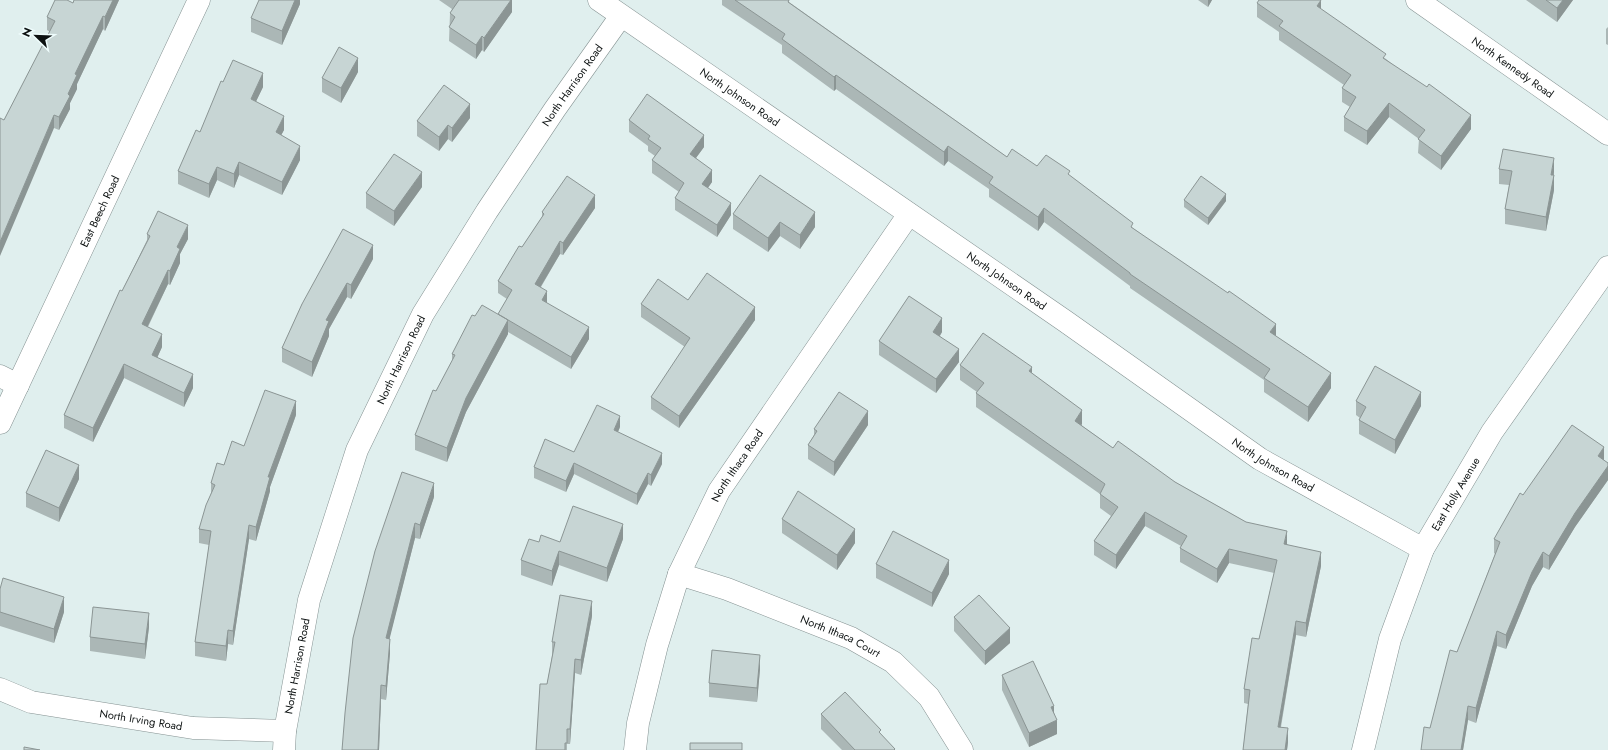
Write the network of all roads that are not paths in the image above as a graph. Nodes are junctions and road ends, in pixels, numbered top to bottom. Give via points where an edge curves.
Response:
1 (199, 0) edge
2 (599, 0) edge
3 (1417, 0) edge
4 (621, 16) junction
5 (1608, 134) edge
6 (909, 214) junction
7 (1608, 267) edge
8 (9, 380) edge
9 (0, 423) edge
10 (1423, 549) junction
11 (679, 574) junction
12 (0, 689) edge
13 (285, 741) edge
14 (635, 750) edge
15 (962, 750) edge
16 (1363, 750) edge

1 - 8 street, East Beech Road
2 - 4 street, North Johnson Road
3 - 5 street, North Kennedy Road
4 - 6 street, North Johnson Road
4 - 13 street, North Harrison Road via 487,211 423,314 357,450 310,600
6 - 10 street, North Johnson Road via 1066,321 1260,459
6 - 11 street, North Ithaca Road via 719,491
7 - 10 street, East Holly Avenue via 1492,432
8 - 9 street, East Beech Road
10 - 16 street, East Holly Avenue via 1390,638
11 - 14 street, North Ithaca Road via 657,645 638,723
11 - 15 street, North Ithaca Court via 728,589 851,638 893,662 929,697
12 - 13 street, North Irving Road via 31,702

